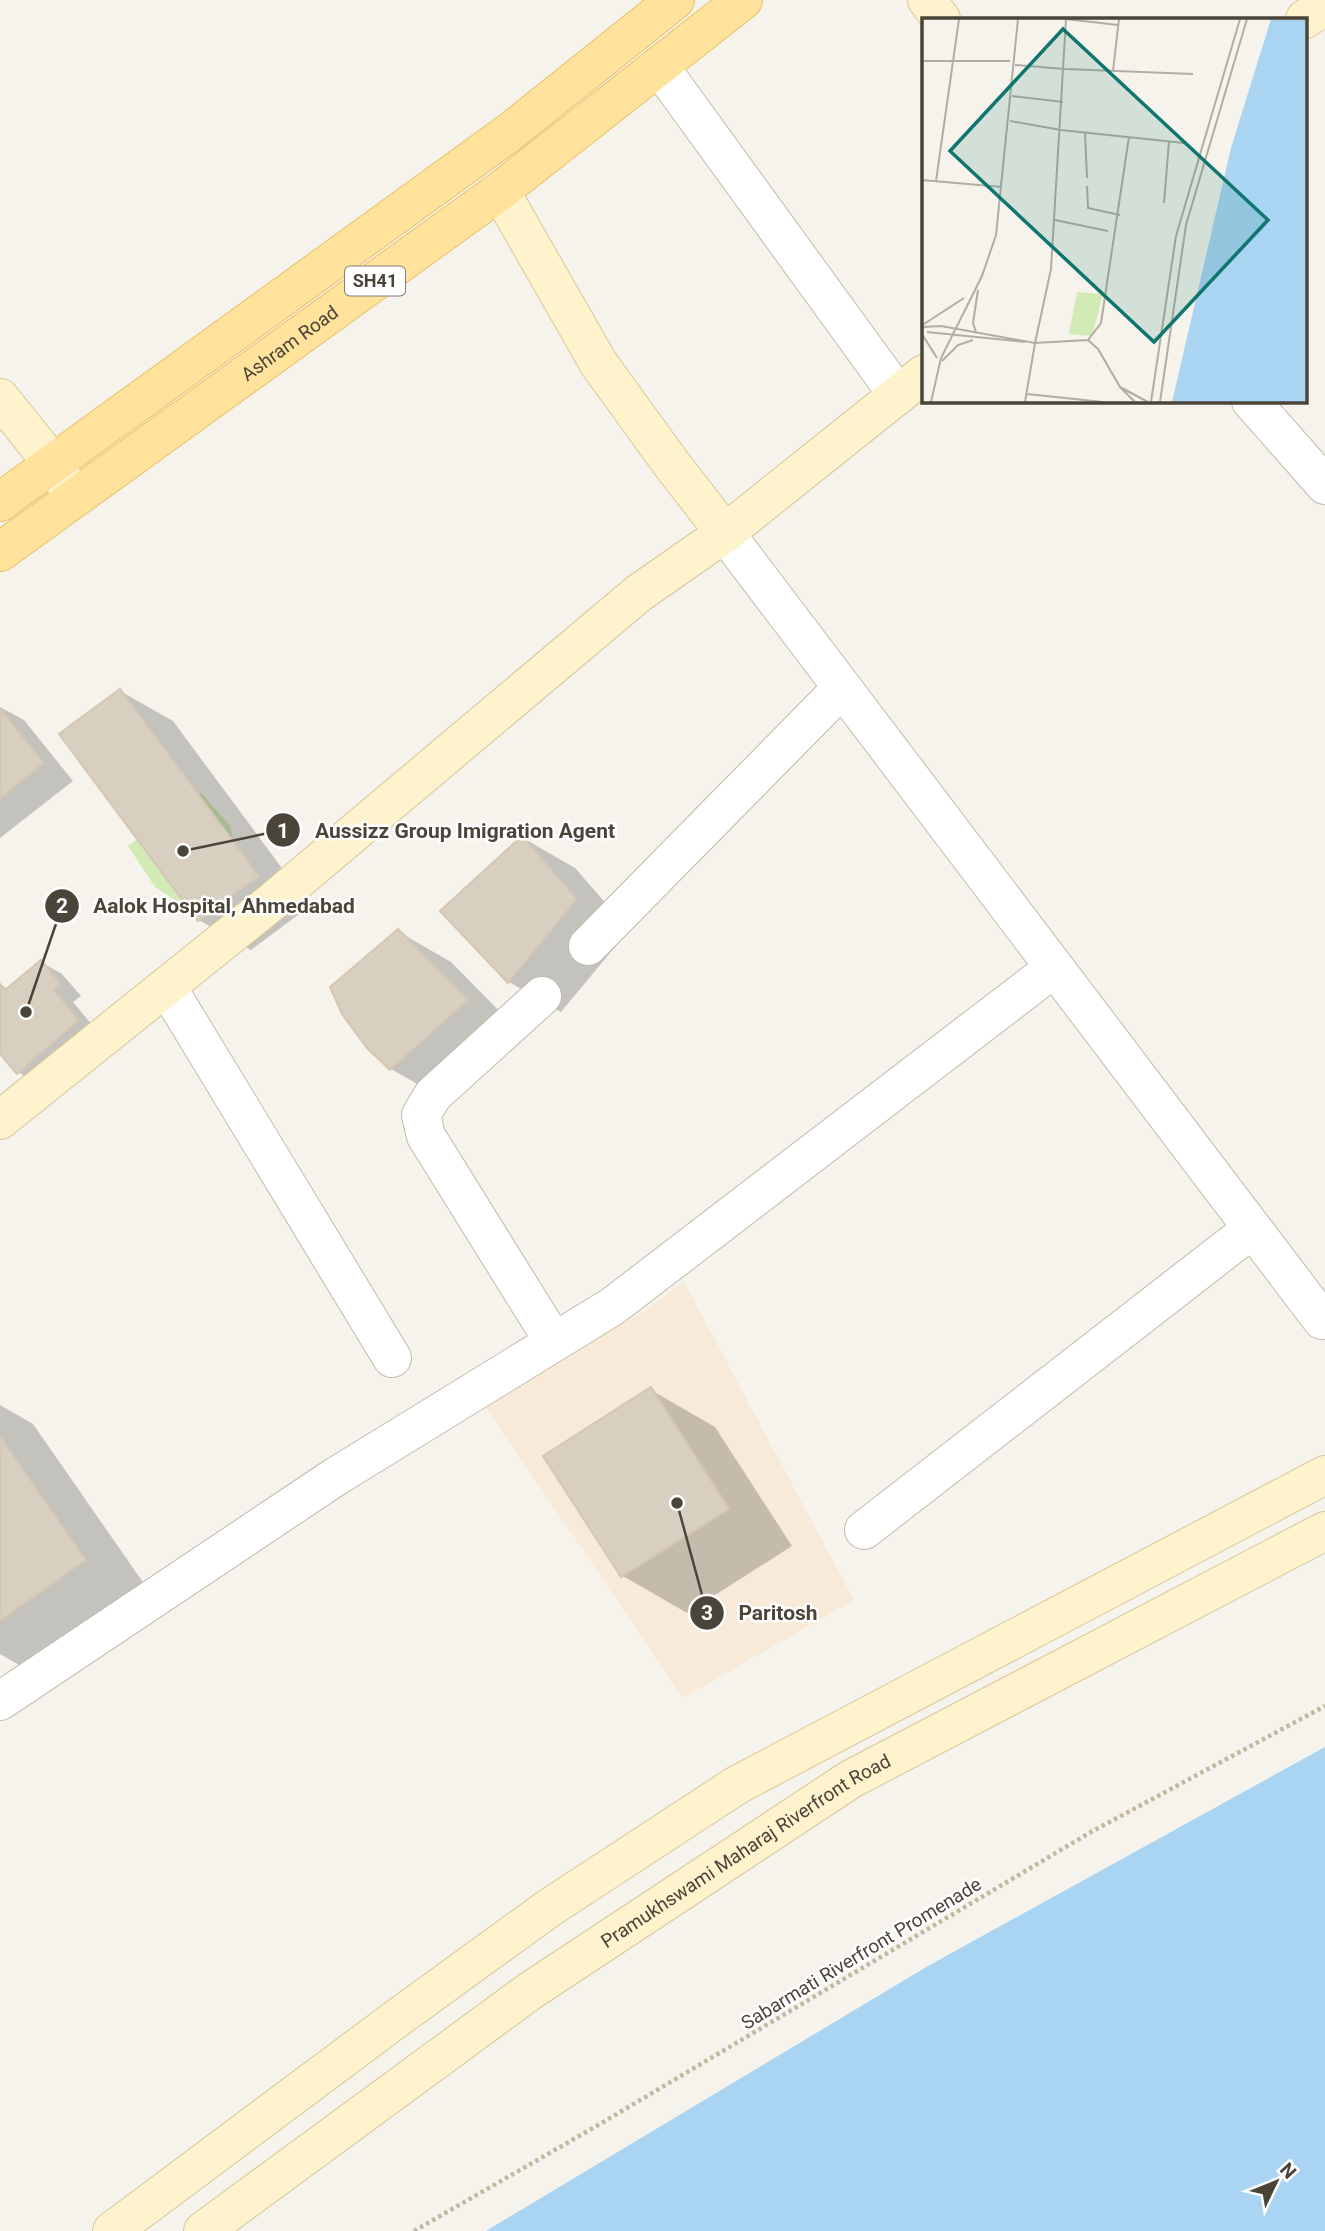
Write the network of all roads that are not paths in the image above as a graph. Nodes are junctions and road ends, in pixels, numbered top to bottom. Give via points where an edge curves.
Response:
1 (675, 0) edge
2 (743, 0) edge
3 (927, 0) edge
4 (1325, 6) edge
5 (941, 18) edge
6 (1307, 18) edge
7 (659, 66) junction
8 (500, 191) junction
9 (911, 384) edge
10 (0, 398) edge
11 (1252, 402) edge
12 (52, 464) junction
13 (1325, 485) edge
14 (75, 498) junction
15 (0, 502) edge
16 (725, 533) junction
17 (0, 552) edge
18 (842, 688) junction
19 (588, 946) dead end
20 (1054, 968) junction
21 (167, 987) junction
22 (542, 996) dead end
23 (0, 1120) edge
24 (1252, 1229) junction
25 (1322, 1320) dead end
26 (554, 1342) junction
27 (392, 1359) dead end
28 (1325, 1475) edge
29 (864, 1530) dead end
30 (1325, 1531) edge
31 (0, 1701) edge
32 (112, 2231) edge
33 (203, 2231) edge

1 - 12 main road via 510,132
2 - 7 main road, Ashram Road / SH41
3 - 5 street
4 - 6 street
7 - 8 main road, Ashram Road / SH41
7 - 9 street
8 - 14 main road, Ashram Road / SH41
8 - 16 street via 599,364
9 - 16 street
10 - 12 street
11 - 13 street
12 - 14 street
12 - 15 main road
14 - 17 main road, Ashram Road / SH41
16 - 18 street
16 - 21 street via 639,593
18 - 19 street
18 - 20 street
20 - 24 street
20 - 26 street via 613,1306
21 - 23 street
21 - 27 street
22 - 26 street via 433,1095 421,1115 426,1136
24 - 25 street
24 - 29 street
26 - 31 street via 335,1477
28 - 32 street via 737,1785 538,1916
30 - 33 street, Pramukhswami Maharaj Riverfront Road via 851,1779 530,1991

